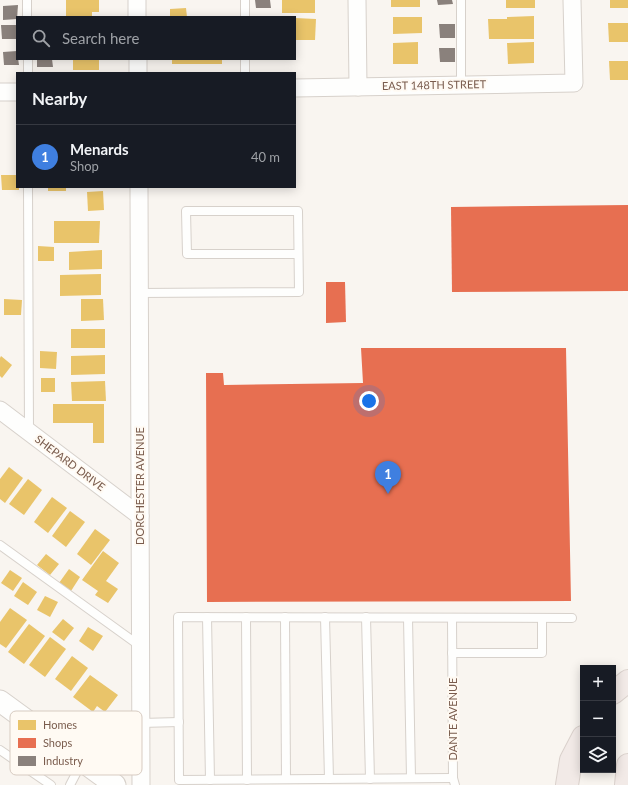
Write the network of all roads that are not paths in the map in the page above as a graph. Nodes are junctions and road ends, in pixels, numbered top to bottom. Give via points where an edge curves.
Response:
1 (27, 0) edge
2 (137, 0) edge
3 (244, 0) edge
4 (357, 0) edge
5 (461, 0) edge
6 (572, 0) edge
7 (27, 16) edge
8 (137, 16) edge
9 (245, 16) edge
10 (28, 60) edge
11 (138, 60) edge
12 (245, 60) edge
13 (28, 72) edge
14 (138, 72) edge
15 (245, 72) edge
16 (461, 85) junction
17 (358, 86) junction
18 (296, 88) edge
19 (0, 92) edge
20 (16, 92) edge
21 (28, 188) edge
22 (139, 188) edge
23 (298, 254) junction
24 (139, 293) junction
25 (0, 410) edge
26 (29, 432) junction
27 (140, 516) junction
28 (0, 545) edge
29 (207, 617) junction
30 (246, 617) junction
31 (285, 617) junction
32 (325, 617) junction
33 (366, 617) junction
34 (408, 618) junction
35 (452, 618) junction
36 (542, 618) junction
37 (572, 618) dead end
38 (141, 647) junction
39 (452, 653) junction
40 (628, 681) edge
41 (616, 691) edge
42 (0, 701) edge
43 (14, 711) edge
44 (141, 711) edge
45 (179, 722) junction
46 (142, 723) edge
47 (582, 737) edge
48 (0, 750) edge
49 (10, 757) edge
50 (628, 765) edge
51 (36, 775) edge
52 (76, 775) edge
53 (101, 775) edge
54 (411, 778) junction
55 (286, 779) junction
56 (370, 779) junction
57 (210, 780) junction
58 (247, 780) junction
59 (454, 781) edge
60 (326, 782) edge
61 (51, 785) edge
62 (70, 785) edge
63 (115, 785) edge
64 (567, 785) edge
65 (626, 785) edge

1 - 7 lane
2 - 8 street
3 - 9 lane
4 - 17 street
5 - 16 lane
6 - 16 street, EAST 148TH STREET via 574,83
10 - 13 lane
11 - 14 street
12 - 15 lane
16 - 17 street, EAST 148TH STREET
17 - 18 street, EAST 148TH STREET
19 - 20 street
21 - 26 lane
22 - 24 street, DORCHESTER AVENUE
23 - 23 lane via 298,211 186,211 187,254
23 - 24 lane via 299,292
24 - 27 street, DORCHESTER AVENUE
25 - 26 street, SHEPARD DRIVE
26 - 27 street, SHEPARD DRIVE
27 - 38 street, DORCHESTER AVENUE
28 - 38 lane
29 - 30 lane
29 - 45 lane via 178,617
29 - 57 lane
30 - 31 lane
30 - 58 lane
31 - 32 lane
31 - 55 lane
32 - 33 lane
32 - 60 lane
33 - 34 lane
33 - 56 lane
34 - 35 lane
34 - 54 lane
35 - 36 lane
35 - 39 lane, DANTE AVENUE
36 - 37 lane
36 - 39 lane via 542,653
38 - 44 street, DORCHESTER AVENUE
39 - 59 lane, DANTE AVENUE
40 - 41 highway
42 - 43 street
45 - 46 lane
45 - 57 lane, DANTE AVENUE via 179,780
47 - 64 highway via 571,760
48 - 49 lane
50 - 65 highway
51 - 61 lane
52 - 62 lane
53 - 63 street
54 - 56 lane, DANTE AVENUE
54 - 59 lane, DANTE AVENUE
55 - 58 lane, DANTE AVENUE
55 - 60 lane, DANTE AVENUE
56 - 60 lane, DANTE AVENUE
57 - 58 lane, DANTE AVENUE

